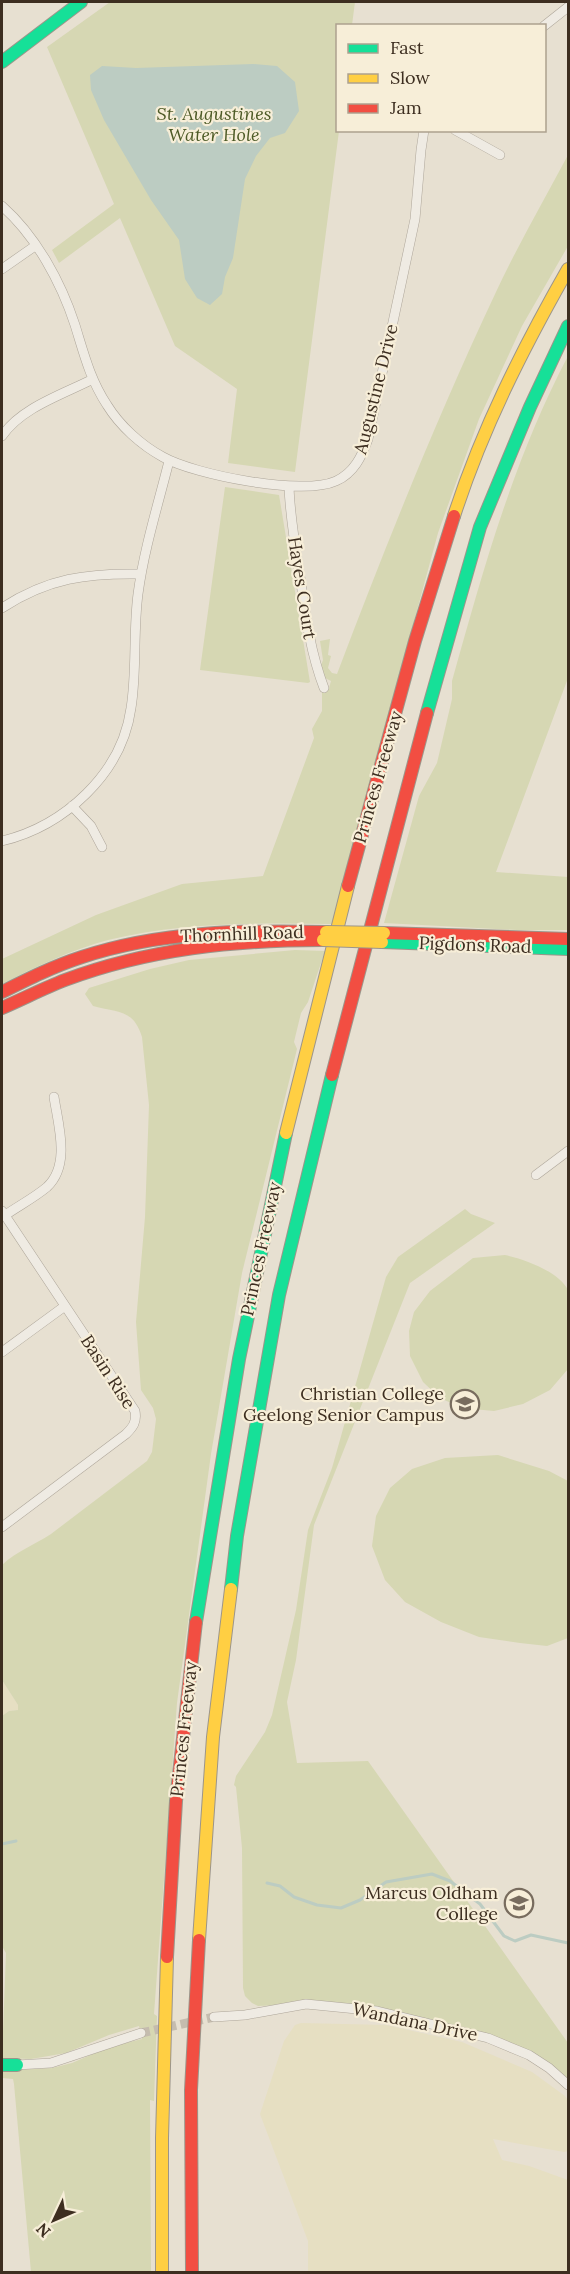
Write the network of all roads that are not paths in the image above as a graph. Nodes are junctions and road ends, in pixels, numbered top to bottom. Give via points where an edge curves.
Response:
1 (81, 2) edge
2 (568, 7) edge
3 (546, 24) edge
4 (2, 62) edge
5 (424, 132) edge
6 (459, 132) edge
7 (500, 155) dead end
8 (2, 206) edge
9 (35, 246) junction
10 (2, 269) edge
11 (568, 269) edge
12 (568, 326) edge
13 (92, 380) junction
14 (2, 436) edge
15 (170, 461) junction
16 (289, 486) junction
17 (141, 574) junction
18 (2, 608) edge
19 (324, 688) dead end
20 (72, 806) junction
21 (2, 841) edge
22 (102, 847) dead end
23 (325, 936) junction
24 (383, 938) junction
25 (568, 939) edge
26 (568, 949) edge
27 (2, 992) edge
28 (2, 1008) edge
29 (54, 1097) dead end
30 (568, 1150) edge
31 (536, 1175) dead end
32 (3, 1213) edge
33 (65, 1306) junction
34 (2, 1338) edge
35 (5, 1349) edge
36 (2, 1527) edge
37 (214, 2017) tunnel mouth
38 (141, 2033) tunnel mouth
39 (2, 2065) edge
40 (17, 2065) joint
41 (568, 2085) edge
42 (162, 2272) edge
43 (192, 2272) edge

1 - 4 main road
2 - 3 street
5 - 16 street, Augustine Drive via 415,219 368,438 353,468 338,481 313,487
6 - 7 street
8 - 9 street, Augustine Drive
9 - 10 street
9 - 13 street, Augustine Drive via 61,289
11 - 42 main road, Princes Freeway via 474,458 452,523 351,876 257,1267 217,1484 183,1730 165,1967
12 - 43 main road, Princes Freeway via 480,527 443,651 337,1050 279,1295 237,1536 213,1737 191,2090
13 - 14 street via 34,409
13 - 15 street, Augustine Drive via 125,428
15 - 16 street, Augustine Drive via 186,468
15 - 17 street
16 - 19 street, Hayes Court via 304,606 315,664
17 - 18 street via 66,578
17 - 20 street via 133,693 125,734 99,780
20 - 21 street via 27,833
20 - 22 street via 91,826
23 - 24 main road, Thornhill Road, bridge
23 - 27 main road, Thornhill Road via 221,931 152,939 87,955
23 - 28 main road, Thornhill Road via 158,953 73,978
24 - 25 main road, Pigdons Road
24 - 26 main road, Pigdons Road
29 - 32 street via 62,1148 59,1166 48,1185
30 - 31 street
32 - 33 street, Basin Rise
33 - 35 street
33 - 36 street, Basin Rise via 135,1411 135,1424
34 - 35 street
37 - 41 street, Wandana Drive via 306,2004 377,2011 488,2037 529,2055
38 - 40 street via 51,2063
39 - 40 main road

